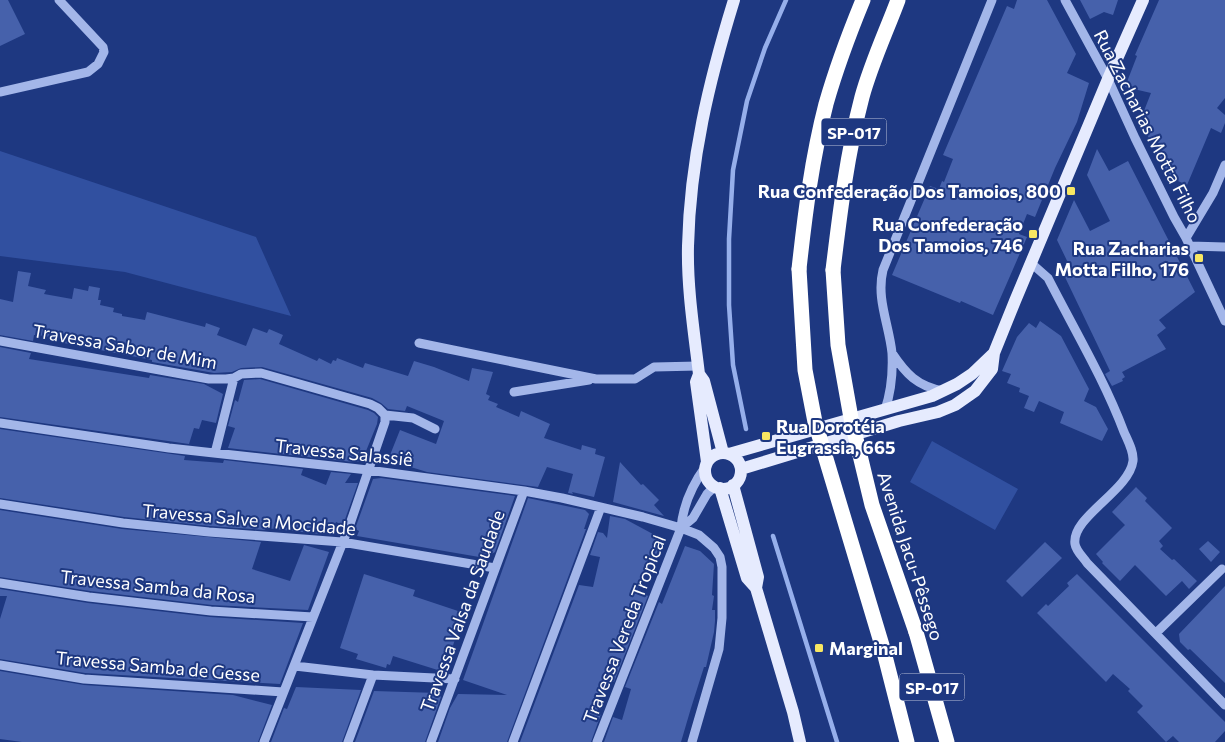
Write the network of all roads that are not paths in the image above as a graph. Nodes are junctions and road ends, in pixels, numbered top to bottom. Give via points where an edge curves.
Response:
1 (59, 0) edge
2 (734, 0) edge
3 (863, 0) edge
4 (898, 0) edge
5 (992, 0) edge
6 (1065, 0) edge
7 (1143, 0) edge
8 (1108, 79) junction
9 (0, 92) edge
10 (1225, 165) edge
11 (1188, 242) junction
12 (1225, 248) edge
13 (1032, 263) junction
14 (1225, 322) edge
15 (0, 341) edge
16 (419, 343) dead end
17 (892, 352) junction
18 (994, 353) junction
19 (698, 370) junction
20 (234, 378) junction
21 (596, 379) junction
22 (943, 391) junction
23 (514, 392) dead end
24 (885, 410) junction
25 (385, 415) junction
26 (0, 423) edge
27 (436, 429) dead end
28 (214, 453) junction
29 (726, 454) junction
30 (707, 464) junction
31 (741, 469) junction
32 (368, 470) junction
33 (733, 485) junction
34 (718, 487) junction
35 (524, 491) junction
36 (0, 504) edge
37 (601, 507) junction
38 (681, 528) junction
39 (342, 542) junction
40 (495, 568) junction
41 (1222, 569) dead end
42 (0, 583) edge
43 (756, 588) junction
44 (313, 617) junction
45 (1156, 633) junction
46 (0, 665) edge
47 (295, 666) junction
48 (373, 675) junction
49 (455, 678) junction
50 (284, 692) junction
51 (1225, 705) edge
52 (264, 742) edge
53 (348, 742) edge
54 (431, 742) edge
55 (513, 742) edge
56 (597, 742) edge
57 (692, 742) edge
58 (800, 742) edge
59 (907, 742) edge
60 (947, 742) edge

1 - 9 street via 104,52 98,64 88,72
2 - 19 main road via 703,113 691,189 690,300
3 - 59 highway, SP-017, bridge via 826,104 811,177 799,269 805,370 815,422 884,652
4 - 60 highway, Avenida Jacu-Pêssego / SP-017, bridge via 875,59 853,133 833,270 838,345 872,505 916,632
5 - 17 street via 883,270 880,293
6 - 8 street, Rua Zacharias Motta Filho
7 - 8 main road
8 - 11 street, Rua Zacharias Motta Filho
8 - 13 main road
10 - 11 street
11 - 12 street
11 - 14 street, Rua Zacharias Motta Filho
13 - 18 main road
13 - 45 street via 1048,278 1116,410 1133,459 1127,478 1088,516 1076,534 1075,544 1087,563
15 - 20 street, Travessa Sabor de Mim via 210,379
16 - 21 street
17 - 22 street via 903,370 920,383
17 - 24 street via 891,388
18 - 22 main road via 972,374
18 - 31 main road via 992,369 981,384 955,405
19 - 21 street via 654,368 635,378
19 - 29 main road
19 - 30 main road via 696,382
20 - 25 street, Travessa Sabor de Mim via 241,374 261,373 370,404
20 - 28 street
21 - 23 street
22 - 24 main road
24 - 29 main road
25 - 27 street via 413,418
25 - 32 street
26 - 28 street, Travessa Salassiê
28 - 32 street, Travessa Salassiê
29 - 30 main road via 714,455
29 - 31 main road via 738,462
30 - 34 main road via 706,476
30 - 38 street, Travessa Vereda Tropical via 691,491 682,514
31 - 33 main road
32 - 35 street, Travessa Salassiê
32 - 39 street
33 - 34 main road
33 - 43 main road via 758,577
34 - 38 street, Travessa Vereda Tropical via 706,494 692,518
34 - 43 main road via 747,578
35 - 37 street, Travessa Salassiê
35 - 40 street, Travessa Valsa da Saudade
36 - 39 street, Travessa Salve a Mocidade via 123,523
37 - 38 street, Travessa Salassiê
37 - 55 street
38 - 56 street, Travessa Vereda Tropical
38 - 57 street, Travessa Salassiê via 706,541 720,557 722,567 719,649
39 - 40 street, Travessa Salve a Mocidade
39 - 44 street
40 - 49 street, Travessa Valsa da Saudade
41 - 45 street
42 - 44 street, Travessa Samba da Rosa via 211,611
43 - 58 main road
44 - 47 street
45 - 51 street
46 - 50 street, Travessa Samba de Gesse via 113,682
47 - 48 street
47 - 50 street
48 - 49 street
48 - 53 street
49 - 54 street, Travessa Valsa da Saudade
50 - 52 street

